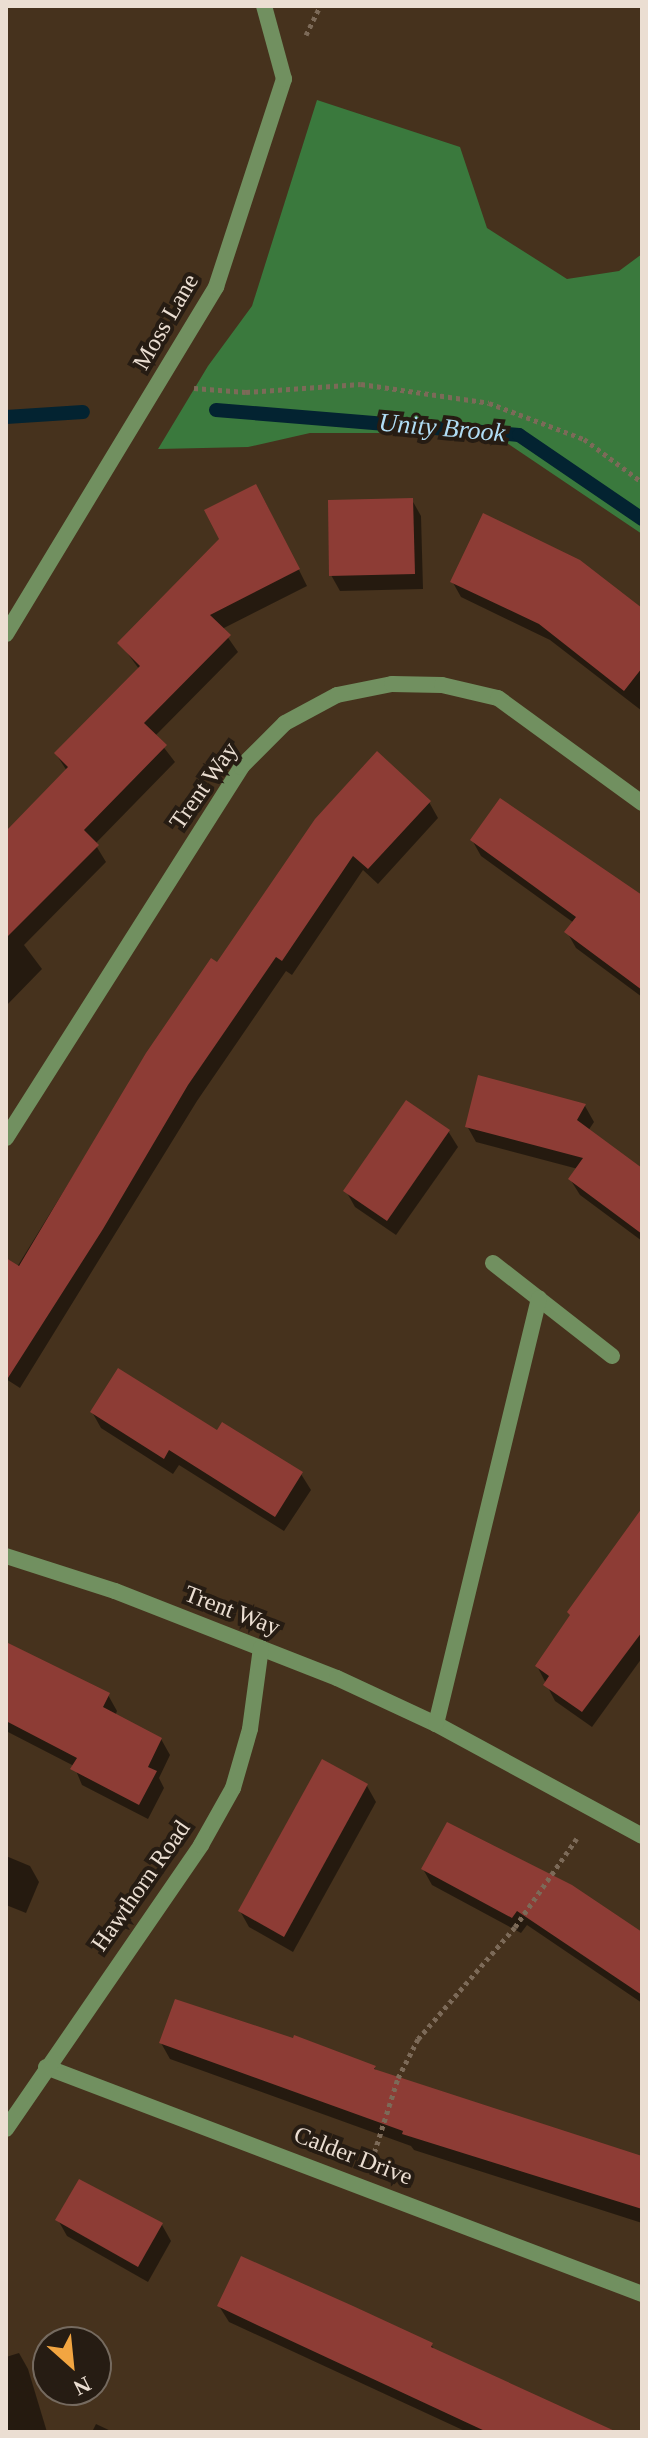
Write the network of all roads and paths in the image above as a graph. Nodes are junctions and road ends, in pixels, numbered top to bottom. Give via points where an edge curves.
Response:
1 (264, 6) edge
2 (157, 385) junction
3 (642, 482) edge
4 (6, 634) edge
5 (642, 803) edge
6 (6, 1138) edge
7 (493, 1263) dead end
8 (539, 1298) junction
9 (612, 1356) dead end
10 (6, 1556) edge
11 (261, 1648) junction
12 (436, 1724) junction
13 (596, 1811) junction
14 (642, 1836) edge
15 (46, 2067) junction
16 (6, 2129) edge
17 (363, 2185) junction
18 (642, 2294) edge

1 - 2 street, Moss Lane via 284,79 216,287
2 - 3 path via 246,392 361,384 489,403 584,439
2 - 4 street, Moss Lane
5 - 6 street, Trent Way via 498,698 442,685 392,684 337,695 285,723 241,767
7 - 8 street
8 - 9 street
8 - 12 street
10 - 11 street, Trent Way via 115,1591
11 - 12 street, Trent Way
11 - 15 street, Hawthorn Road via 250,1729 233,1788 201,1845
12 - 13 street, Trent Way
13 - 14 street, Trent Way
13 - 17 path via 515,1927 418,2039 398,2078
15 - 16 street, Hawthorn Road
15 - 17 street, Calder Drive
17 - 18 street, Calder Drive

